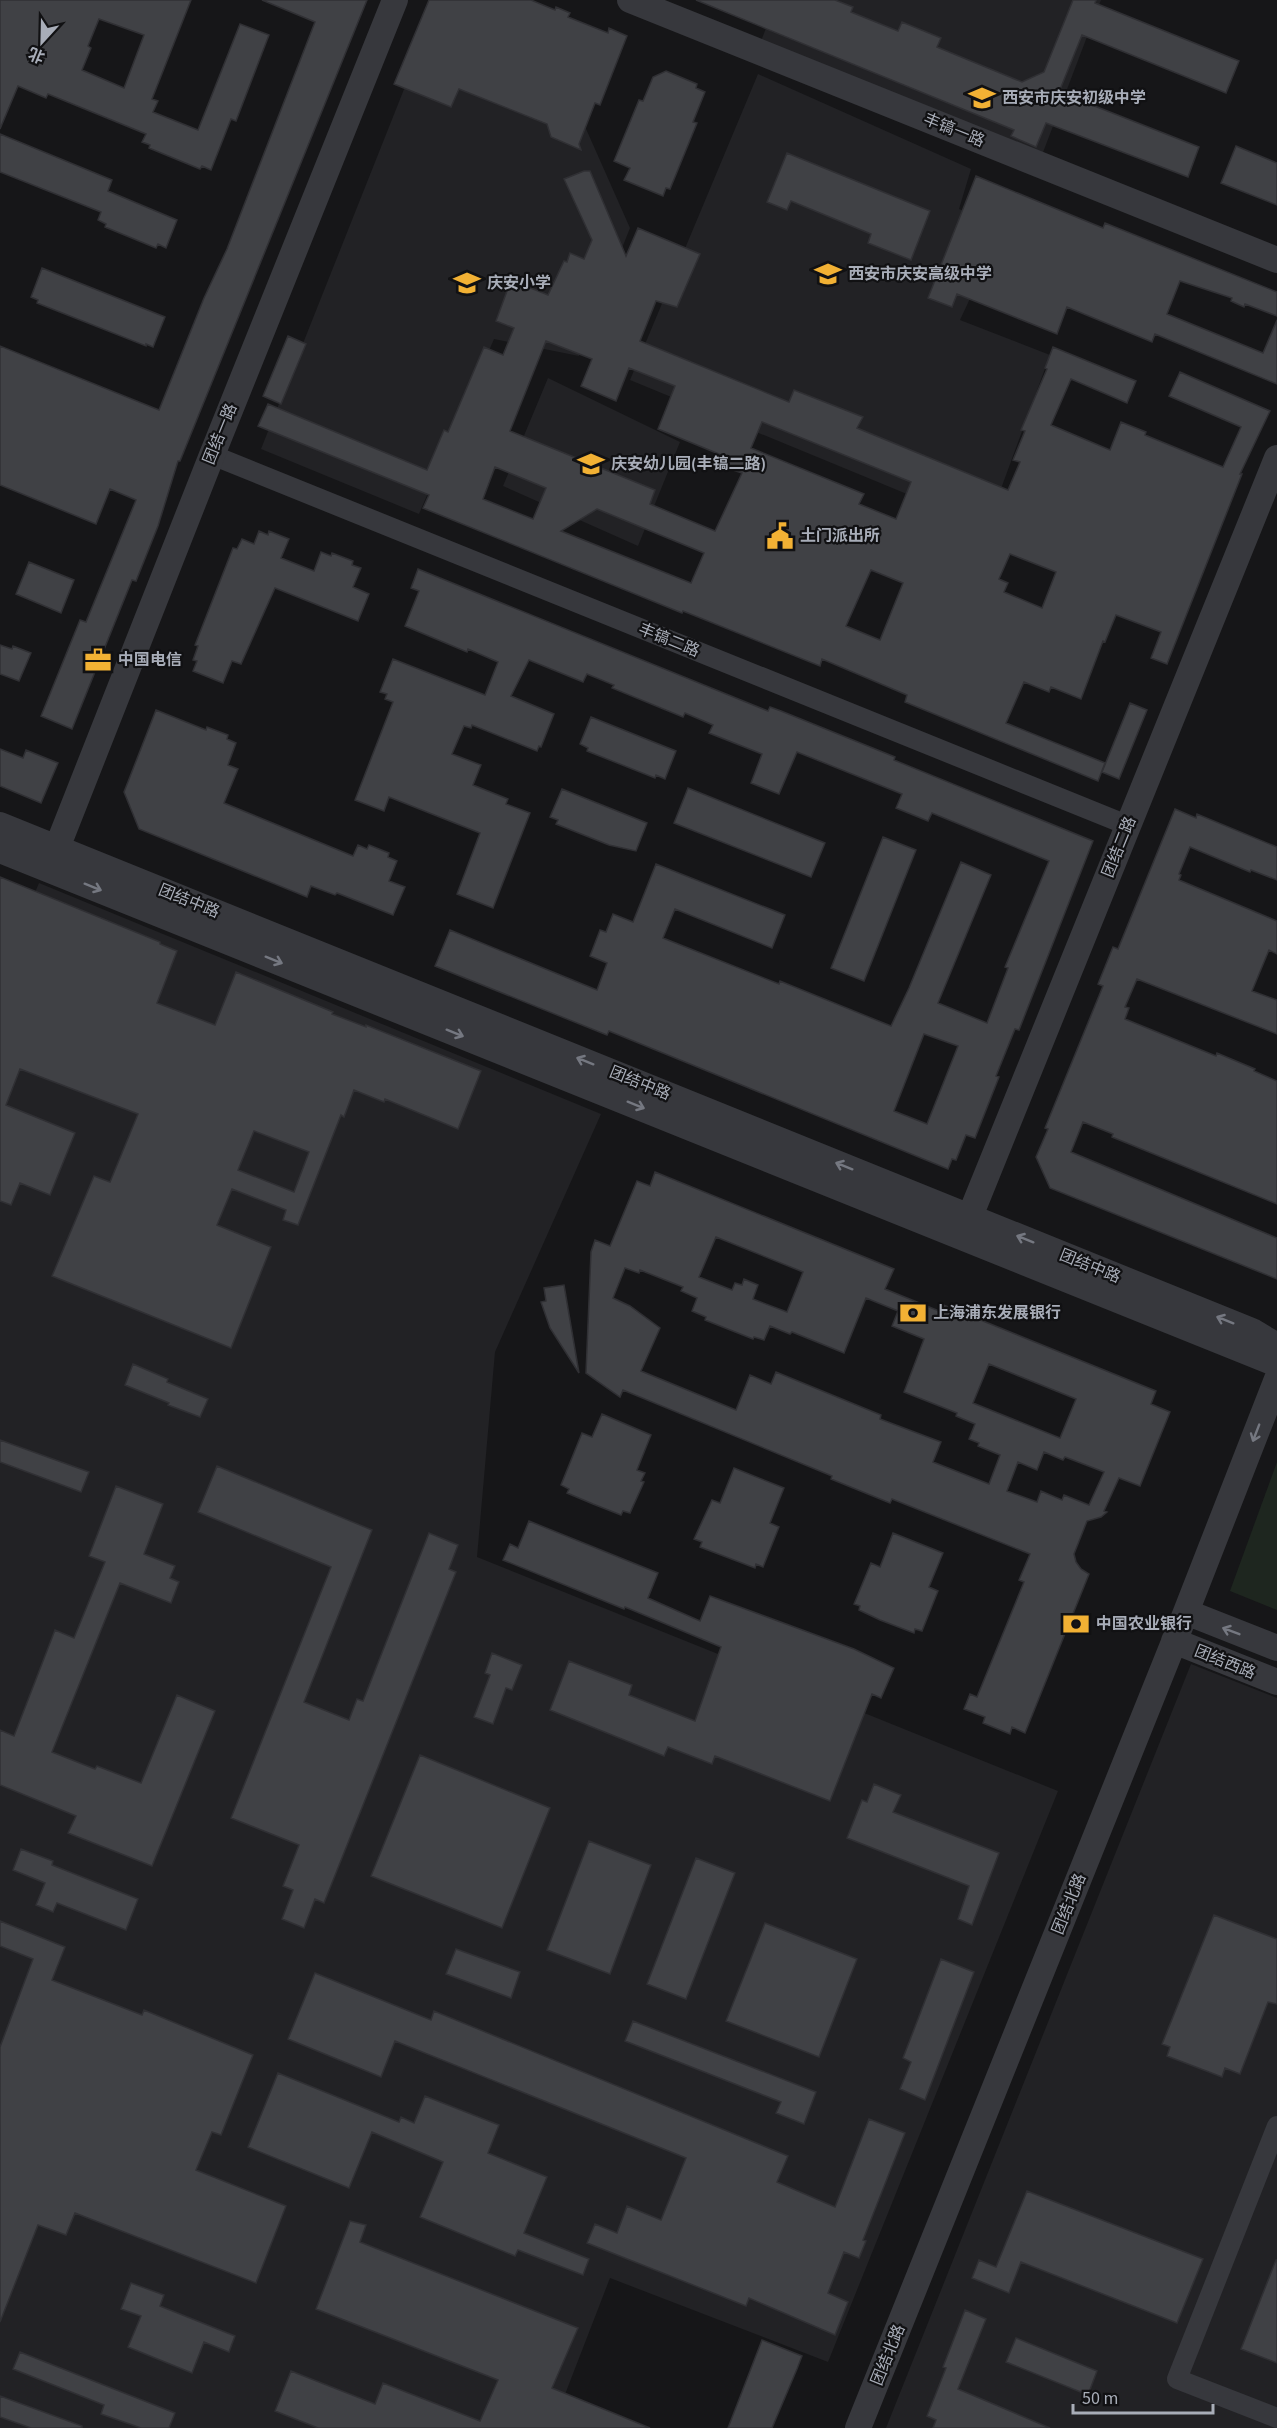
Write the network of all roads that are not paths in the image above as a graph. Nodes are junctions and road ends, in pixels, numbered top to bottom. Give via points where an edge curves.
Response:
1 (395, 0) edge
2 (630, 0) edge
3 (1277, 260) edge
4 (212, 455) junction
5 (1277, 458) edge
6 (0, 825) edge
7 (1127, 825) junction
8 (0, 850) edge
9 (53, 858) junction
10 (966, 1226) junction
11 (1277, 1346) edge
12 (1277, 1364) edge
13 (1277, 1379) edge
14 (1186, 1612) junction
15 (1174, 1641) junction
16 (1277, 1648) edge
17 (1277, 1682) edge
18 (1277, 2126) edge
19 (1277, 2418) edge
20 (858, 2428) edge

1 - 4 street, 团结一路
2 - 3 street, 丰镐一路
4 - 7 street, 丰镐二路
4 - 9 street, 团结一路
5 - 7 street, 团结二路
6 - 9 street, 团结中路
7 - 10 street, 团结二路
8 - 9 street, 团结中路
9 - 10 street, 团结中路
11 -> 10 street, 团结中路 via 1252,1331
10 - 12 street, 团结中路
13 -> 14 street, 团结北路
14 - 15 street, 团结北路
16 -> 14 street, 团结西路
15 - 17 street, 团结西路
15 - 20 street, 团结北路
18 - 19 street via 1177,2379

